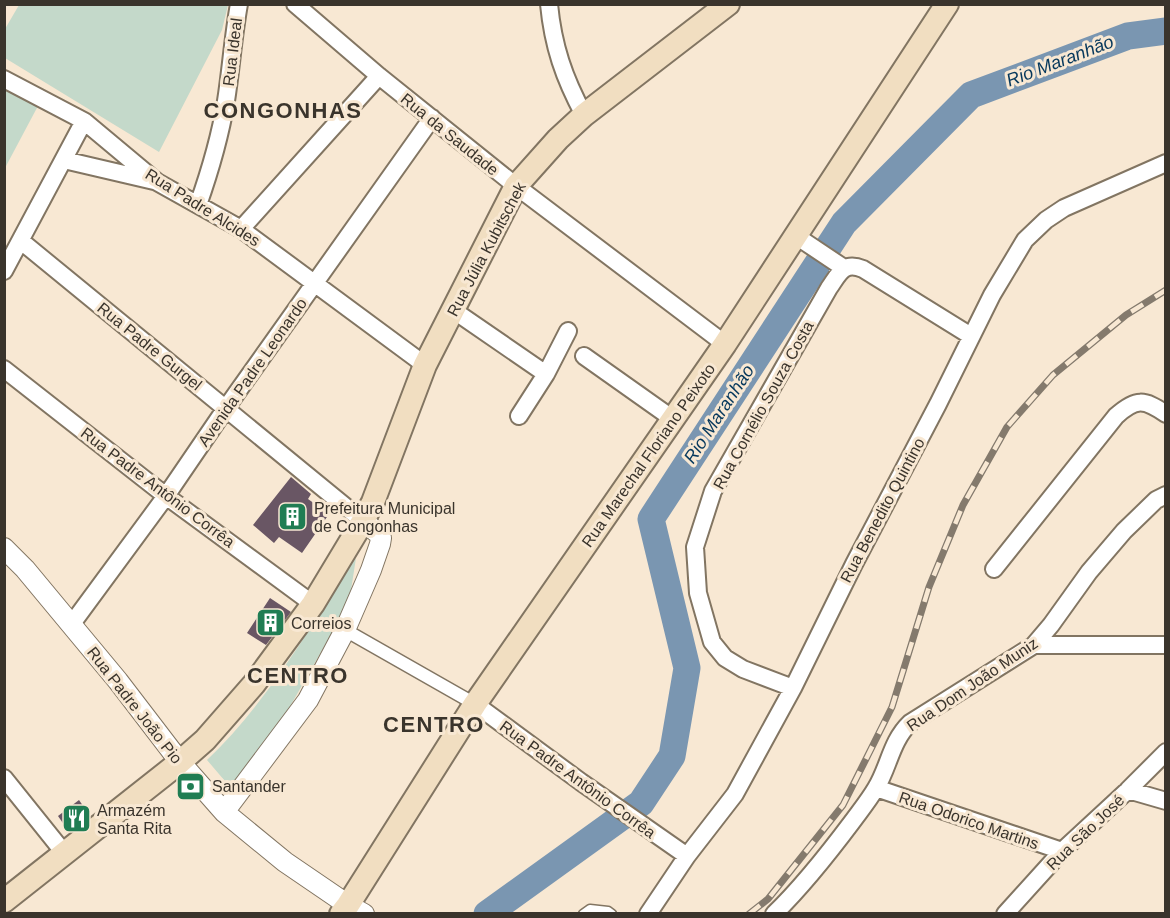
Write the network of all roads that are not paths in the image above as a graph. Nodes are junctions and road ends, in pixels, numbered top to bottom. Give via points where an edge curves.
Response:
1 (239, 4) edge
2 (295, 4) edge
3 (549, 4) edge
4 (728, 4) edge
5 (948, 5) edge
6 (379, 76) junction
7 (4, 79) edge
8 (584, 115) junction
9 (432, 118) junction
10 (84, 121) junction
11 (64, 160) junction
12 (1166, 162) edge
13 (157, 182) junction
14 (516, 186) junction
15 (198, 205) junction
16 (241, 229) junction
17 (802, 240) junction
18 (21, 241) junction
19 (844, 268) junction
20 (4, 271) edge
21 (314, 284) junction
22 (453, 310) junction
23 (568, 332) dead end
24 (971, 336) junction
25 (725, 344) junction
26 (584, 356) dead end
27 (425, 365) junction
28 (4, 369) edge
29 (546, 374) junction
30 (226, 408) junction
31 (1166, 414) edge
32 (519, 416) dead end
33 (673, 419) junction
34 (1166, 495) edge
35 (166, 496) junction
36 (368, 511) junction
37 (4, 548) edge
38 (994, 569) dead end
39 (313, 604) junction
40 (71, 626) junction
41 (345, 630) junction
42 (1034, 645) junction
43 (1166, 645) edge
44 (792, 688) junction
45 (475, 704) junction
46 (1166, 752) edge
47 (180, 762) junction
48 (4, 778) edge
49 (876, 788) junction
50 (1128, 790) junction
51 (1166, 801) edge
52 (224, 812) junction
53 (1062, 851) junction
54 (65, 854) junction
55 (687, 856) junction
56 (4, 902) edge
57 (351, 911) edge
58 (582, 914) edge
59 (612, 914) edge
60 (648, 914) edge
61 (774, 914) edge
62 (1005, 914) edge

1 - 15 street, Rua Ideal via 219,139
2 - 6 street, Rua da Saudade
3 - 8 street via 559,60
4 - 8 main road, Rua Júlia Kubitschek
5 - 17 main road, Rua Marechal Floriano Peixoto
6 - 9 street, Rua da Saudade
6 - 16 street
7 - 10 street, Rua Padre Alcides
8 - 14 main road, Rua Júlia Kubitschek
9 - 14 street, Rua da Saudade
9 - 21 street, Avenida Padre Leonardo
10 - 11 street
10 - 13 street, Rua Padre Alcides
11 - 13 street
11 - 18 street
12 - 24 street, Rua Benedito Quintino via 1046,220 1025,240
13 - 15 street, Rua Padre Alcides
14 - 22 main road, Rua Júlia Kubitschek
14 - 25 street, Rua da Saudade
15 - 16 street, Rua Padre Alcides
16 - 21 street, Rua Padre Alcides
17 - 19 street
17 - 25 main road, Rua Marechal Floriano Peixoto
18 - 20 street
18 - 30 street, Rua Padre Gurgel
19 - 24 street via 862,269
19 - 44 street, Rua Cornélio Souza Costa via 714,491 695,547 698,593 712,642 724,658 743,669
21 - 27 street, Rua Padre Alcides
21 - 30 street, Avenida Padre Leonardo
22 - 27 main road, Rua Júlia Kubitschek
22 - 29 street
23 - 29 street
24 - 44 street, Rua Benedito Quintino
25 - 33 main road, Rua Marechal Floriano Peixoto
26 - 33 street
27 - 36 main road, Rua Júlia Kubitschek
28 - 35 street, Rua Padre Antônio Corrêa
29 - 32 street
30 - 35 street, Avenida Padre Leonardo
30 - 36 street, Rua Padre Gurgel
31 - 38 street via 1141,402 1127,406
33 - 45 main road, Rua Marechal Floriano Peixoto
34 - 42 street, Rua Dom João Muniz via 1124,531
35 - 39 street, Rua Padre Antônio Corrêa
35 - 40 street, Avenida Padre Leonardo
36 - 39 main road, Rua Júlia Kubitschek
36 - 41 street via 380,544
37 - 40 street, Rua Padre João Pio
39 - 47 main road, Rua Júlia Kubitschek via 254,684
40 - 47 street, Rua Padre João Pio
41 - 45 street, Rua Padre Antônio Corrêa
41 - 52 street via 308,700
42 - 43 street
42 - 49 street, Rua Dom João Muniz via 910,723 896,741
44 - 55 street, Rua Benedito Quintino via 735,794
45 - 55 street, Rua Padre Antônio Corrêa
45 - 57 main road, Rua Marechal Floriano Peixoto
46 - 50 street, Rua São José
47 - 52 street, Rua Padre João Pio
47 - 54 main road, Rua Júlia Kubitschek
48 - 54 street
49 - 53 street, Rua Odorico Martins
49 - 61 street, Rua Dom João Muniz via 833,847
50 - 51 street
50 - 53 street, Rua São José
52 - 57 street, Rua Padre João Pio
53 - 62 street, Rua São José
54 - 56 main road, Rua Júlia Kubitschek
55 - 60 street, Rua Benedito Quintino
58 - 59 lane via 590,909

